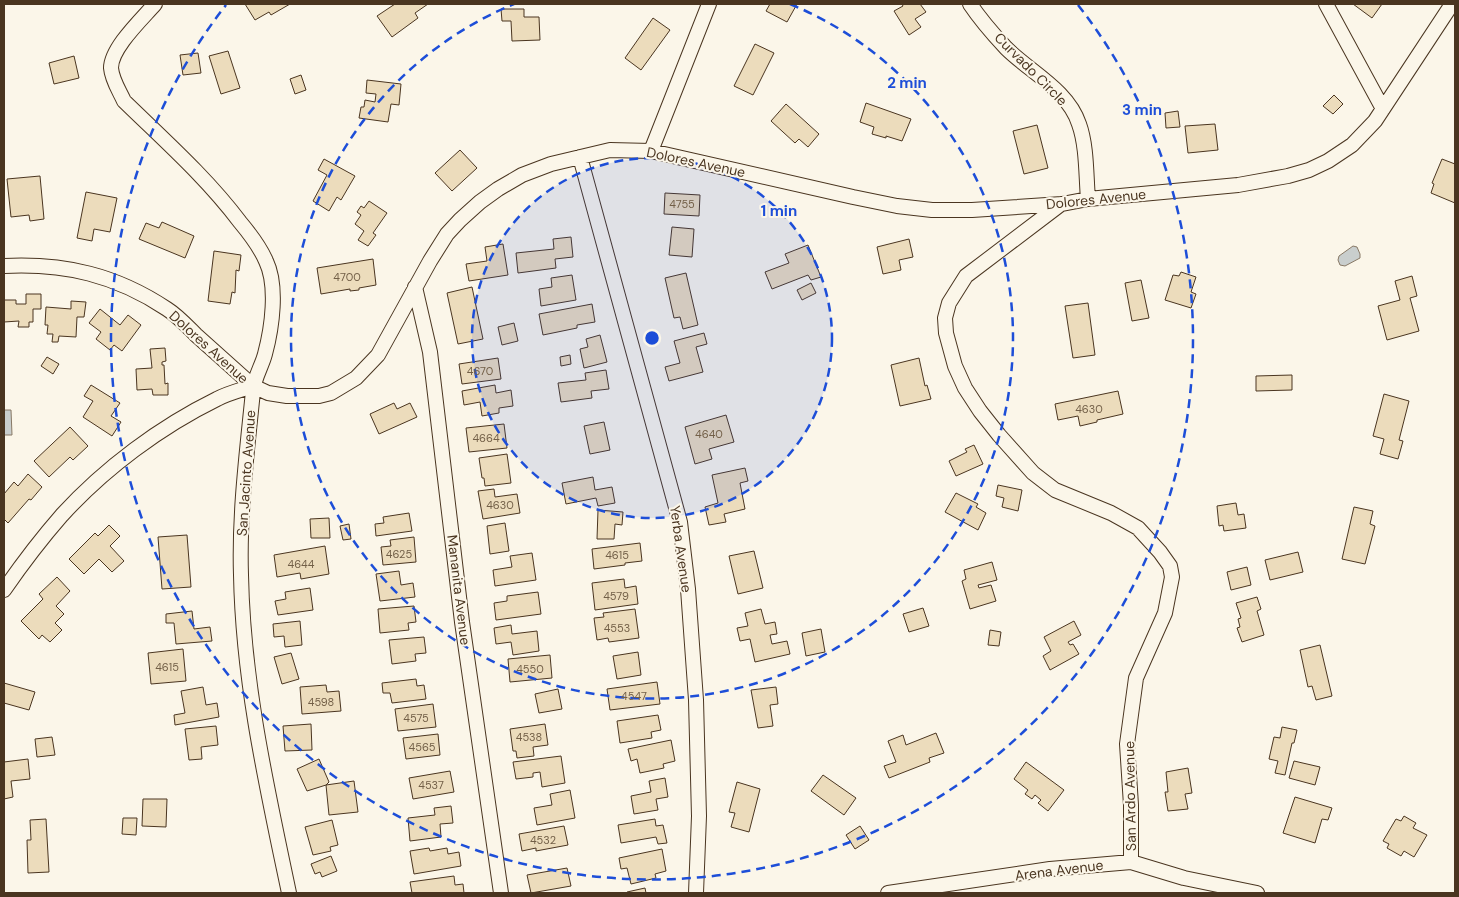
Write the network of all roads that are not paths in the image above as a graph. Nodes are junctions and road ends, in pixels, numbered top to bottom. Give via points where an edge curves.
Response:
1 (155, 4) edge
2 (709, 4) edge
3 (970, 4) edge
4 (1326, 4) edge
5 (1452, 4) edge
6 (1383, 109) junction
7 (651, 151) junction
8 (580, 157) junction
9 (1088, 200) junction
10 (1062, 204) junction
11 (4, 266) edge
12 (415, 287) junction
13 (253, 386) junction
14 (4, 590) edge
15 (1131, 862) junction
16 (289, 893) edge
17 (501, 893) edge
18 (696, 893) edge
19 (888, 893) edge
20 (1257, 893) edge

1 - 13 street, San Jacinto Avenue via 113,56 114,82 124,100 222,197 267,261 272,281 271,318 265,354
2 - 7 street
3 - 9 street, Curvado Circle via 1007,48 1060,94 1070,108 1079,123 1083,140
4 - 6 street
5 - 6 street, Dolores Avenue
6 - 9 street, Dolores Avenue via 1352,145 1309,170 1238,185
7 - 8 street, Dolores Avenue via 610,150
7 - 10 street, Dolores Avenue via 897,206 972,210
8 - 12 street, Dolores Avenue via 522,175 480,202 447,234
8 - 18 street, Yerba Avenue via 680,522 696,700 699,816
9 - 10 street, Dolores Avenue
10 - 15 street, San Ardo Avenue via 966,276 949,303 946,333 965,388 985,417 1034,473 1055,490 1138,528 1170,566 1172,577 1165,614 1136,678 1127,744
11 - 13 street, Dolores Avenue via 58,267 95,275 131,288 169,310
12 - 13 street, Dolores Avenue via 378,355 346,385 331,393 306,397 268,393
12 - 17 street, Mananita Avenue via 430,352 462,622
13 - 14 street via 218,398 176,422 98,480 50,529
13 - 16 street, San Jacinto Avenue via 242,492 241,575 246,662 265,781
15 - 19 street, Arena Avenue via 1050,869
15 - 20 street, Arena Avenue via 1184,878

